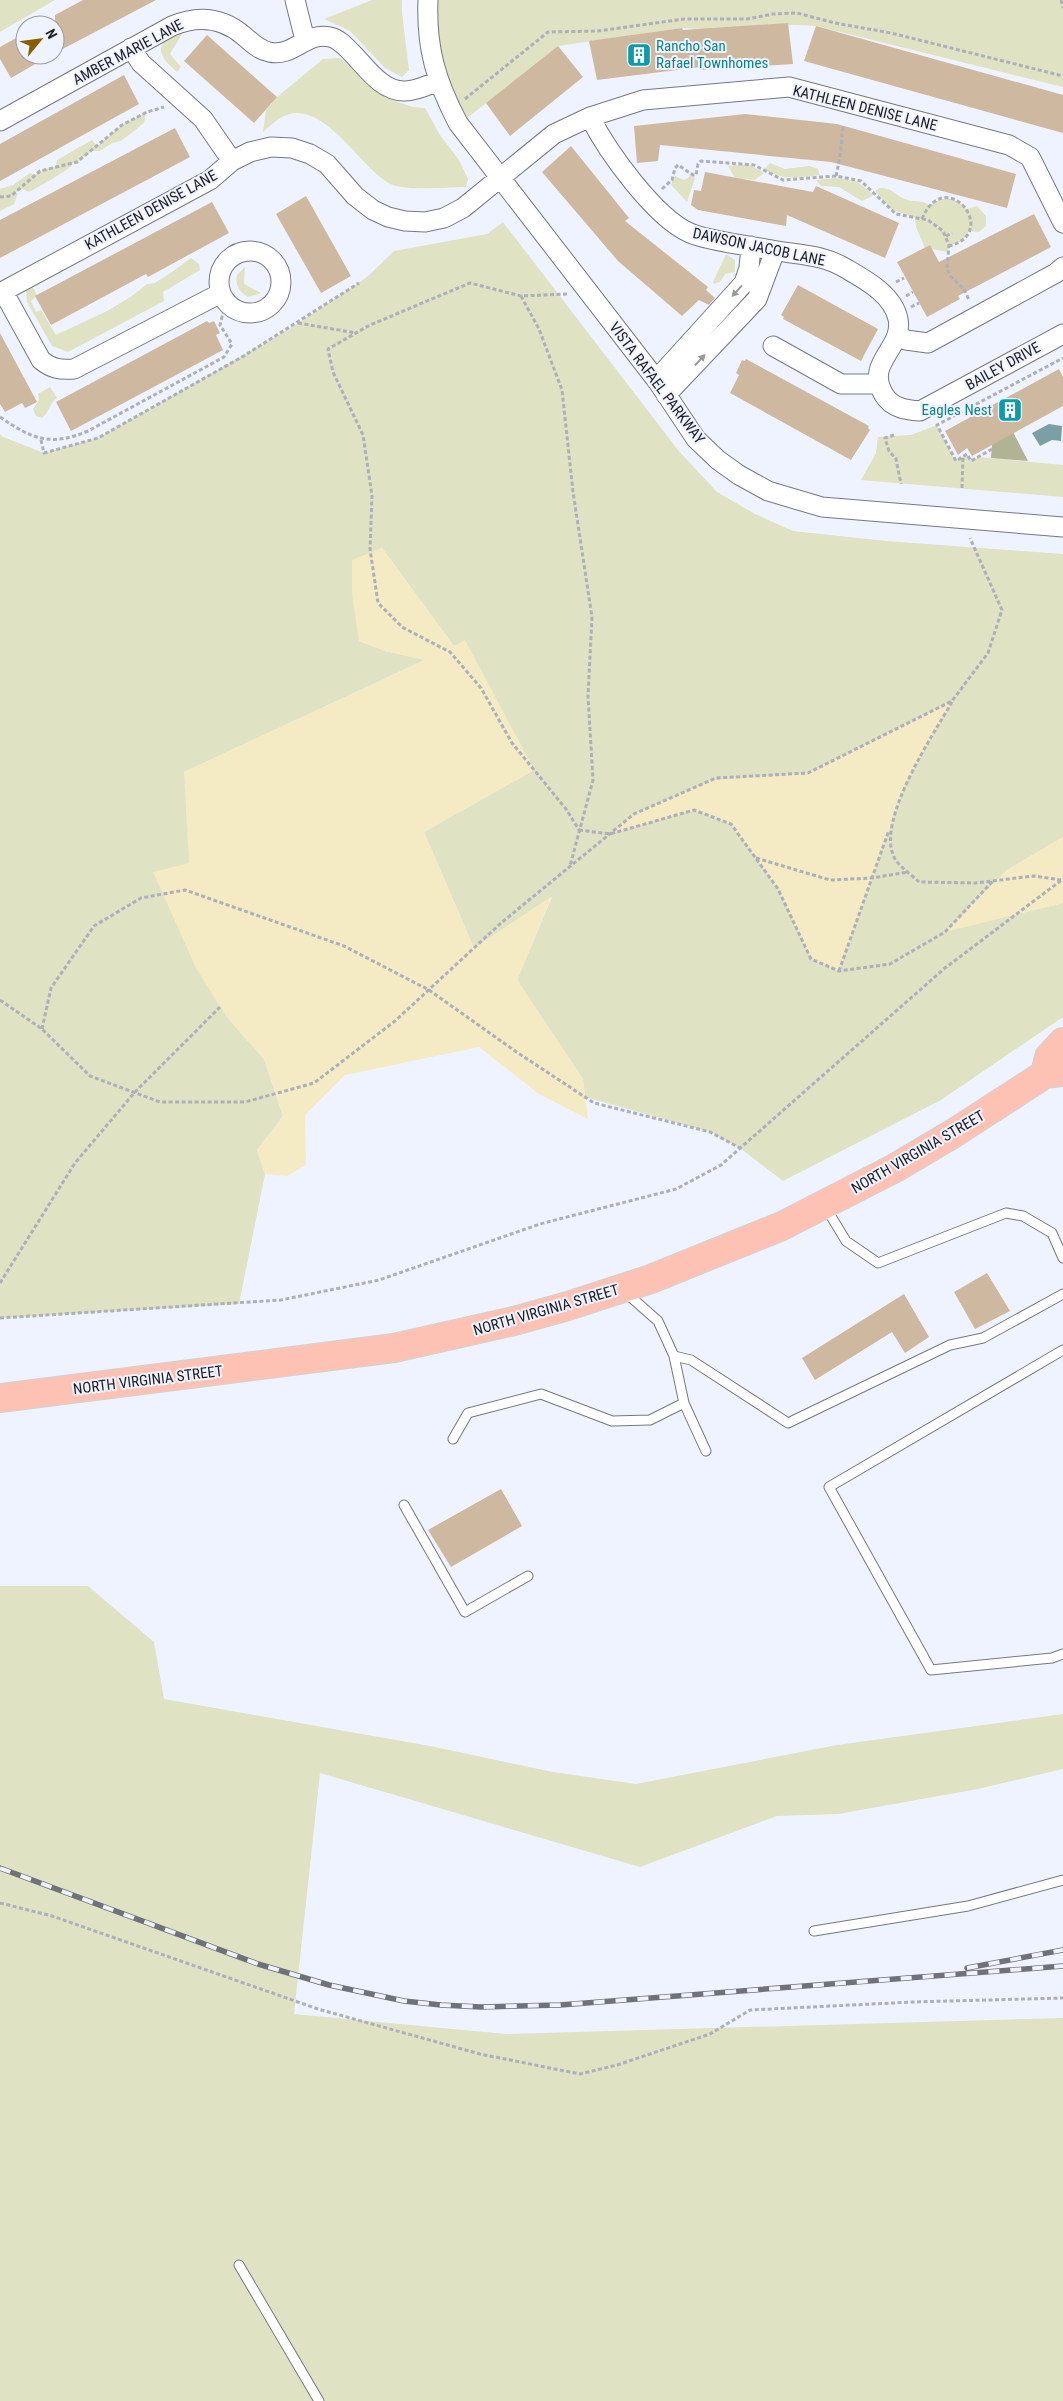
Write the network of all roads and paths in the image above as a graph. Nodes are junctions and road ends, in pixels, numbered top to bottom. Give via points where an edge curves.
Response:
1 (295, 0) edge
2 (428, 0) edge
3 (1061, 0) edge
4 (1063, 8) edge
5 (305, 40) junction
6 (132, 48) junction
7 (1063, 76) edge
8 (438, 81) junction
9 (472, 95) dead end
10 (169, 104) dead end
11 (590, 117) junction
12 (0, 121) edge
13 (843, 125) dead end
14 (232, 161) junction
15 (836, 176) junction
16 (500, 180) junction
17 (658, 192) dead end
18 (0, 197) edge
19 (922, 219) junction
20 (1063, 223) edge
21 (952, 233) dead end
22 (946, 236) junction
23 (751, 246) junction
24 (949, 246) junction
25 (775, 250) junction
26 (1063, 267) edge
27 (359, 283) dead end
28 (2, 292) edge
29 (588, 293) junction
30 (521, 296) junction
31 (225, 298) joint
32 (972, 305) dead end
33 (298, 323) junction
34 (356, 333) junction
35 (1063, 334) edge
36 (898, 335) junction
37 (773, 346) dead end
38 (1063, 358) edge
39 (877, 384) junction
40 (661, 388) junction
41 (0, 417) edge
42 (894, 435) dead end
43 (41, 440) junction
44 (992, 449) dead end
45 (962, 457) junction
46 (901, 484) dead end
47 (962, 488) dead end
48 (959, 518) junction
49 (1063, 527) edge
50 (952, 701) junction
51 (890, 829) junction
52 (579, 830) junction
53 (610, 834) junction
54 (755, 858) junction
55 (570, 867) junction
56 (908, 872) junction
57 (872, 878) junction
58 (1062, 879) edge
59 (993, 881) junction
60 (839, 971) junction
61 (429, 990) junction
62 (0, 1000) edge
63 (220, 1007) dead end
64 (42, 1029) junction
65 (1063, 1042) edge
66 (1054, 1073) edge
67 (135, 1092) junction
68 (740, 1148) junction
69 (824, 1205) junction
70 (1063, 1258) edge
71 (0, 1283) edge
72 (621, 1289) junction
73 (1063, 1294) edge
74 (0, 1318) edge
75 (1063, 1350) edge
76 (674, 1356) junction
77 (0, 1398) edge
78 (684, 1403) junction
79 (453, 1439) dead end
80 (706, 1451) dead end
81 (404, 1505) dead end
82 (528, 1576) dead end
83 (1063, 1654) edge
84 (1063, 1880) edge
85 (0, 1903) edge
86 (814, 1931) dead end
87 (1063, 1998) edge
88 (239, 2265) dead end
89 (318, 2401) edge

1 - 5 street
2 - 8 street, VISTA RAFAEL PARKWAY via 430,52
3 - 4 path
5 - 6 street, AMBER MARIE LANE via 290,51 279,54 267,52 236,29 220,21 202,18 172,26
5 - 8 street, AMBER MARIE LANE via 318,36 340,41 383,85 394,90 406,91
6 - 12 street, AMBER MARIE LANE
6 - 14 street via 141,63 203,119
7 - 9 path via 797,13 747,19 684,19 598,31 548,32
8 - 16 street, VISTA RAFAEL PARKWAY via 458,123
10 - 18 path via 122,125 78,162 40,171 11,196
11 - 16 street, KATHLEEN DENISE LANE via 554,134
11 - 20 street, KATHLEEN DENISE LANE via 643,100 788,87 1009,146 1030,157
11 - 23 street, DAWSON JACOB LANE via 603,142 640,189 674,224 692,234
13 - 15 path
14 - 16 street, KATHLEEN DENISE LANE via 270,147 292,148 310,154 327,164 355,196 373,210 405,221 425,222 444,218
14 - 28 street, KATHLEEN DENISE LANE via 210,180
15 - 17 path via 783,180 754,165 701,161 696,175 678,165 672,180
15 - 19 path via 861,181 896,214
16 - 29 street, VISTA RAFAEL PARKWAY
19 - 22 path via 937,225
19 - 24 path via 929,205 944,198 953,198 966,207 971,221 968,234 958,244
21 - 22 path
22 - 24 path
23 - 25 street, DAWSON JACOB LANE
23 -> 40 street via 744,283
24 - 32 path via 947,269 964,289
25 - 36 street, DAWSON JACOB LANE via 828,260 877,288 898,318
40 -> 25 street via 757,299
26 - 36 street via 928,343 906,340
27 - 33 path
28 - 31 street via 41,360 61,370 74,369
29 - 30 path
29 - 40 street, VISTA RAFAEL PARKWAY
30 - 34 path via 470,283
30 - 52 path via 539,328 562,390 592,617 588,696 593,780
31 - 43 path via 220,325 232,344 224,357 88,431 73,437
33 - 34 path
33 - 43 path via 98,438 44,453
34 - 52 path via 328,349 333,372 363,435 372,496 370,549 378,603 402,627 450,652 481,688 512,743 566,809
35 - 39 street, BAILEY DRIVE via 920,411 888,403
36 - 39 street via 880,366
37 - 39 street via 842,384
38 - 45 path via 937,424 956,461
40 - 48 street, VISTA RAFAEL PARKWAY via 696,439 739,476 768,491 822,507
41 - 43 path
42 - 46 path via 885,438 896,459
44 - 45 path via 971,461 967,454
45 - 47 path
48 - 49 street, VISTA RAFAEL PARKWAY
48 - 50 path via 1002,610 988,653
50 - 51 path via 906,783
50 - 53 path via 808,773 716,778 634,814
51 - 56 path via 894,858
51 - 57 path
52 - 53 path
52 - 55 path
53 - 54 path via 694,810 731,824
53 - 55 path
54 - 57 path via 830,880
54 - 60 path via 778,889 811,958
55 - 61 path via 501,923
56 - 57 path
56 - 59 path via 919,882 974,884
57 - 60 path
58 - 59 path via 1034,876
58 - 68 path via 945,968
59 - 60 path via 946,932 890,964
61 - 64 path via 344,946 185,890 141,898 94,926 51,988
61 - 67 path via 395,1021 314,1083 244,1102 160,1102
61 - 68 path via 594,1103 710,1132
62 - 64 path
63 - 67 path
64 - 67 path via 90,1076
65 - 66 main road, NORTH VIRGINIA STREET via 1049,1057
66 - 69 main road, NORTH VIRGINIA STREET via 946,1138
67 - 71 path via 75,1163
68 - 74 path via 722,1165 676,1189 540,1224 379,1280 282,1300
69 - 70 lane via 846,1240 878,1263 1006,1213 1023,1216 1052,1233
69 - 72 main road, NORTH VIRGINIA STREET via 721,1252
72 - 76 lane via 658,1321
72 - 77 main road, NORTH VIRGINIA STREET via 514,1321 394,1348
73 - 76 lane via 983,1338 950,1345 788,1423 691,1360
75 - 83 lane via 829,1487 931,1670 1052,1658
76 - 78 lane
78 - 79 lane via 650,1420 612,1421 541,1394 468,1413
78 - 80 lane
81 - 82 lane via 464,1612
84 - 86 lane via 968,1906
85 - 87 path via 52,1916 318,2009 480,2054 580,2074 710,2034 750,2010
88 - 89 lane

